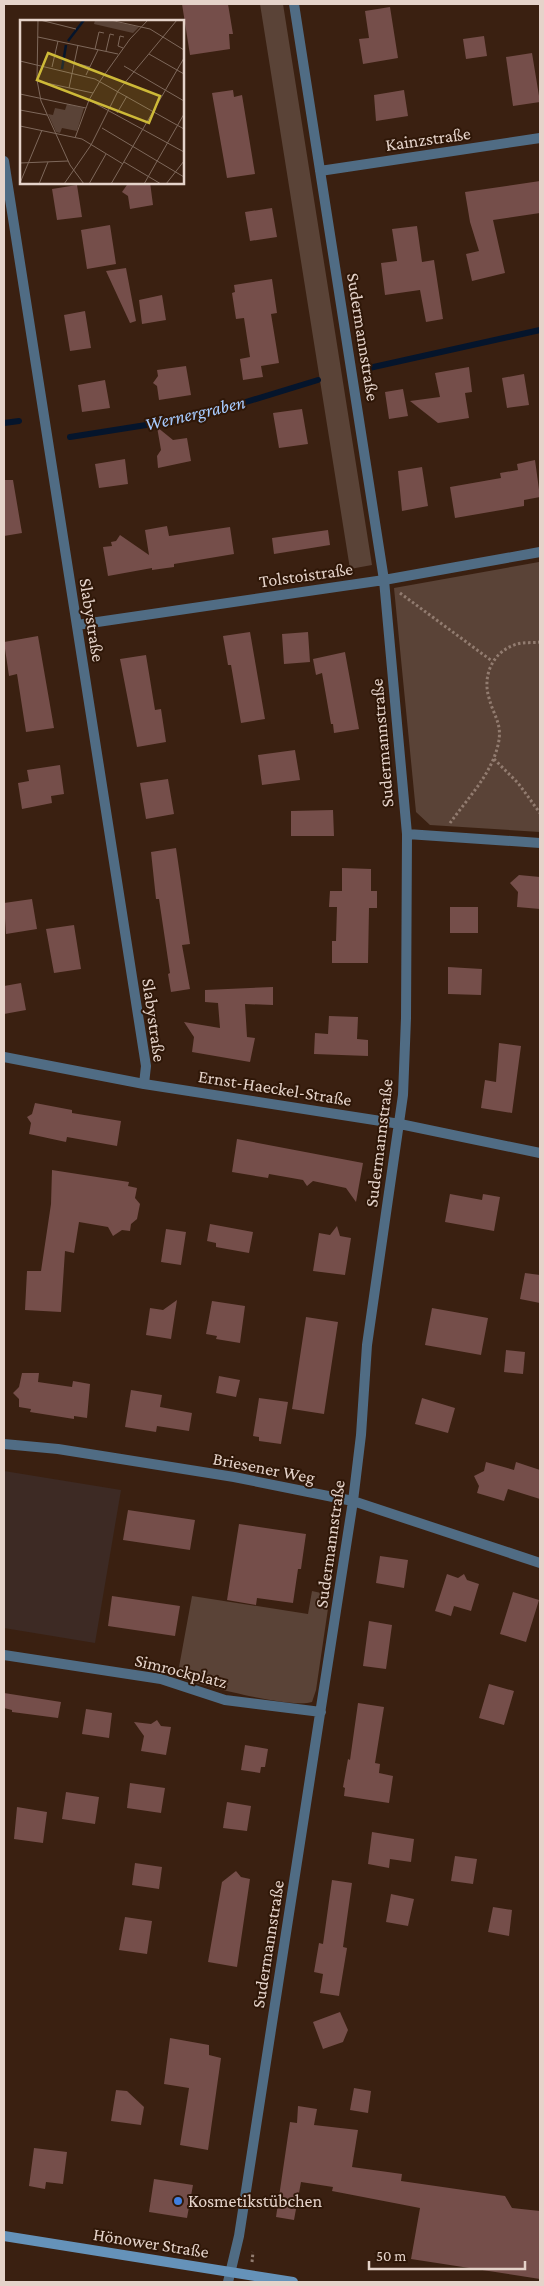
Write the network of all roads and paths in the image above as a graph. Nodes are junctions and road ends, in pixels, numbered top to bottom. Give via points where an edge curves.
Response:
1 (294, 4) edge
2 (540, 138) edge
3 (4, 161) edge
4 (320, 171) junction
5 (540, 552) edge
6 (384, 580) junction
7 (77, 625) junction
8 (540, 642) edge
9 (492, 661) junction
10 (494, 758) junction
11 (540, 813) edge
12 (407, 834) junction
13 (447, 835) junction
14 (540, 843) edge
15 (4, 1057) edge
16 (144, 1084) junction
17 (400, 1124) junction
18 (540, 1153) edge
19 (4, 1444) edge
20 (353, 1502) junction
21 (540, 1563) edge
22 (4, 1655) edge
23 (321, 1712) junction
24 (4, 2236) edge
25 (229, 2277) edge
26 (293, 2282) edge

1 - 4 street, Sudermannstraße
2 - 4 street, Kainzstraße
3 - 7 street, Slabystraße
4 - 6 street, Sudermannstraße
5 - 6 street, Tolstoistraße
6 - 7 street, Tolstoistraße
6 - 9 path
6 - 12 street, Sudermannstraße
7 - 16 street, Slabystraße via 146,1066
8 - 9 path via 517,644
9 - 10 path via 488,697 500,725
10 - 11 path
10 - 13 path via 449,824
12 - 13 street
12 - 17 street, Sudermannstraße via 406,1018
13 - 14 street
15 - 16 street, Ernst-Haeckel-Straße
16 - 17 street, Ernst-Haeckel-Straße
17 - 18 street, Ernst-Haeckel-Straße
17 - 20 street, Sudermannstraße via 367,1345
19 - 20 street, Briesener Weg via 58,1449 234,1477
20 - 21 street, Briesener Weg
20 - 23 street, Sudermannstraße
22 - 23 street, Simrockplatz via 161,1679 224,1700
23 - 25 street, Sudermannstraße via 239,2236
24 - 25 main road, Hönower Straße
25 - 26 main road, Hönower Straße

